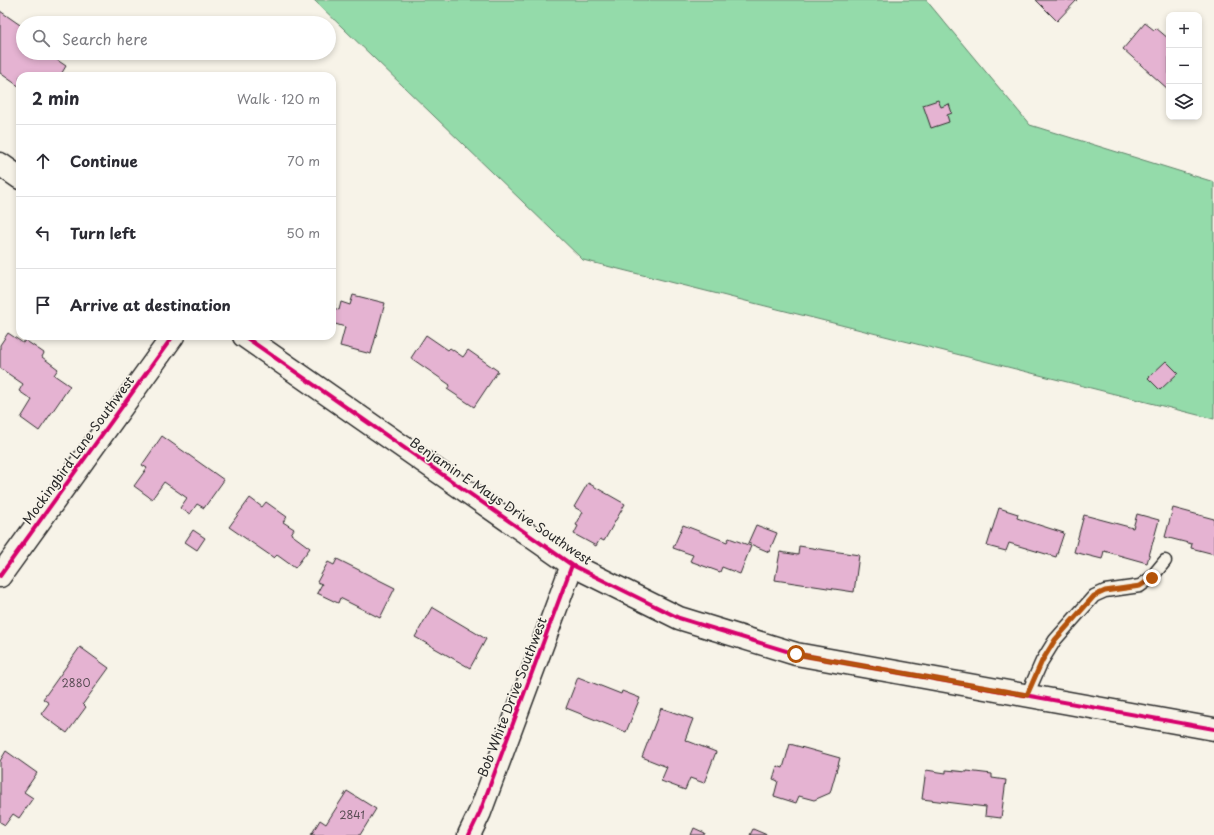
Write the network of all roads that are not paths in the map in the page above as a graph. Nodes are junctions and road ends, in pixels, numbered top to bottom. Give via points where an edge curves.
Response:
1 (0, 164) edge
2 (16, 175) edge
3 (169, 340) edge
4 (250, 340) edge
5 (1165, 561) dead end
6 (572, 565) junction
7 (0, 576) edge
8 (1027, 695) junction
9 (1214, 729) edge
10 (469, 835) edge

1 - 2 street
3 - 7 street, Mockingbird Lane Southwest
4 - 6 street, Benjamin E Mays Drive Southwest
5 - 8 lane via 1152,578 1140,586 1105,591 1094,596 1055,640 1042,661
6 - 8 street, Benjamin E Mays Drive Southwest via 679,618 796,654
6 - 10 street, Bob White Drive Southwest via 480,812
8 - 9 street, Benjamin E Mays Drive Southwest

